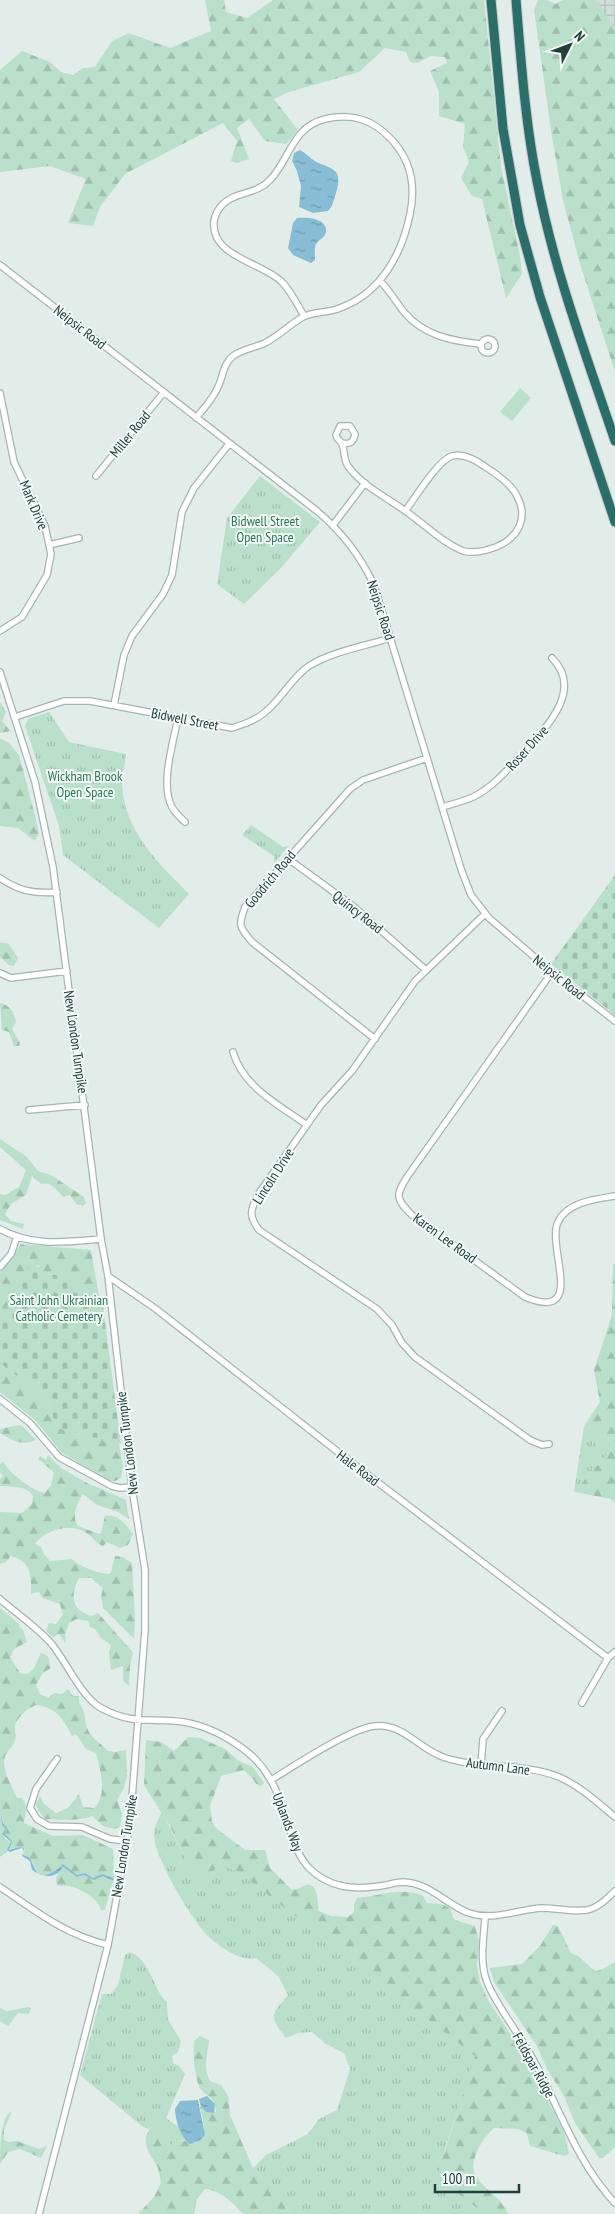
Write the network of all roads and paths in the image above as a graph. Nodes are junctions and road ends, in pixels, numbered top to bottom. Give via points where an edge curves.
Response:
1 (491, 0) edge
2 (516, 0) edge
3 (0, 265) edge
4 (380, 281) junction
5 (304, 316) junction
6 (482, 344) dead end
7 (164, 392) junction
8 (0, 393) edge
9 (196, 418) junction
10 (615, 442) edge
11 (342, 443) dead end
12 (229, 444) junction
13 (96, 476) dead end
14 (365, 483) junction
15 (406, 510) junction
16 (615, 522) edge
17 (333, 525) junction
18 (79, 538) dead end
19 (50, 545) junction
20 (0, 631) edge
21 (390, 638) junction
22 (552, 658) dead end
23 (0, 672) edge
24 (114, 705) junction
25 (15, 717) junction
26 (178, 718) junction
27 (427, 758) junction
28 (442, 807) junction
29 (185, 822) dead end
30 (287, 858) junction
31 (0, 878) edge
32 (57, 892) junction
33 (485, 914) junction
34 (426, 970) junction
35 (67, 971) junction
36 (552, 972) junction
37 (0, 973) edge
38 (615, 1021) edge
39 (374, 1039) junction
40 (233, 1052) dead end
41 (85, 1105) junction
42 (29, 1110) dead end
43 (307, 1125) junction
44 (615, 1196) edge
45 (0, 1229) edge
46 (17, 1237) junction
47 (101, 1240) junction
48 (0, 1267) edge
49 (108, 1276) junction
50 (0, 1399) edge
51 (549, 1444) dead end
52 (132, 1487) junction
53 (0, 1599) edge
54 (615, 1652) edge
55 (608, 1658) junction
56 (582, 1703) dead end
57 (502, 1711) dead end
58 (139, 1721) junction
59 (58, 1759) dead end
60 (481, 1766) junction
61 (271, 1780) junction
62 (615, 1817) edge
63 (127, 1841) junction
64 (0, 1888) edge
65 (615, 1891) edge
66 (485, 1917) junction
67 (108, 1945) junction
68 (615, 2204) edge
69 (39, 2214) edge

1 - 16 highway via 502,120 520,225 540,296
2 - 10 highway via 528,130 542,208 560,275
3 - 7 street, Neipsic Road
4 - 5 street via 361,299 339,309
4 - 5 street via 407,230 414,196 410,167 397,145 380,128 361,119 340,116 320,120 294,141 274,176 264,186 222,204 215,216 213,229 220,244 232,254 281,281
4 - 6 street via 415,324 456,342
5 - 9 street via 264,343 232,357 211,401
7 - 9 street, Neipsic Road
7 - 13 street, Miller Road
8 - 19 street, Mark Drive via 14,462 46,526
9 - 12 street, Neipsic Road
11 - 14 street via 346,464
12 - 17 street, Neipsic Road
12 - 24 street via 194,488 182,512 172,574 163,594 132,636 124,656
14 - 15 street
14 - 17 street
15 - 15 street via 447,544 465,551 482,552 505,543 516,534 522,522 517,494 502,478 464,456 452,456 442,462
17 - 21 street, Neipsic Road via 355,550 368,573
18 - 19 street
19 - 20 street, Mark Drive via 47,574 22,617
21 - 26 street, Bidwell Street via 310,666 265,712 250,722 232,728
21 - 27 street, Neipsic Road
22 - 28 street, Roser Drive via 563,672 564,688 560,706 550,723 495,783 474,797
23 - 25 street, New London Turnpike
24 - 25 street, Bidwell Street via 90,700 64,701
24 - 26 street, Bidwell Street
25 - 32 street, New London Turnpike via 35,782
26 - 29 street via 167,783 172,808
27 - 28 street, Neipsic Road
27 - 30 street, Goodrich Road via 363,780 350,789
28 - 33 street, Neipsic Road via 466,886
30 - 34 street, Quincy Road via 353,906
30 - 39 street, Goodrich Road via 245,907 240,921 241,930
31 - 32 street via 13,887 32,893
32 - 35 street, New London Turnpike
33 - 34 street, Lincoln Drive
33 - 36 street, Neipsic Road
34 - 39 street, Lincoln Drive
35 - 37 street via 11,978
35 - 41 street, New London Turnpike
36 - 38 street, Neipsic Road
36 - 44 street, Karen Lee Road via 407,1177 398,1191 399,1200 412,1216 525,1297 540,1302 551,1301 558,1296 562,1286 554,1234 558,1221 568,1210 589,1200
39 - 43 street, Lincoln Drive
40 - 43 street via 242,1074 253,1086
41 - 42 street
41 - 47 street, New London Turnpike
43 - 51 street, Lincoln Drive via 257,1196 251,1210 252,1220 259,1230 378,1309 415,1358 438,1375 530,1440
45 - 46 street
46 - 47 street via 48,1243
46 - 48 street
47 - 49 street, New London Turnpike
49 - 52 street, New London Turnpike
49 - 55 street, Hale Road via 156,1309
50 - 52 street via 30,1423 66,1463 112,1486
52 - 58 street, New London Turnpike via 145,1570
53 - 58 street, Uplands Way via 49,1641 86,1694 99,1707
54 - 55 street
55 - 56 street
57 - 60 street via 484,1739
58 - 61 street, Uplands Way via 183,1722 213,1730 247,1752
58 - 63 street, New London Turnpike
59 - 63 street via 36,1789 30,1808 37,1819 49,1826 82,1827
60 - 61 street, Autumn Lane via 441,1756 394,1727 375,1726 355,1731
60 - 62 street, Autumn Lane via 531,1770 560,1778
61 - 66 street, Uplands Way via 298,1854 327,1881 347,1888 403,1882 426,1887 467,1912
63 - 67 street, New London Turnpike
64 - 67 street via 58,1926 82,1938
65 - 66 street, Uplands Way via 589,1910 543,1908
66 - 68 street, Feldspar Ridge via 482,1961 487,1982 533,2059 588,2166
67 - 69 street, New London Turnpike

